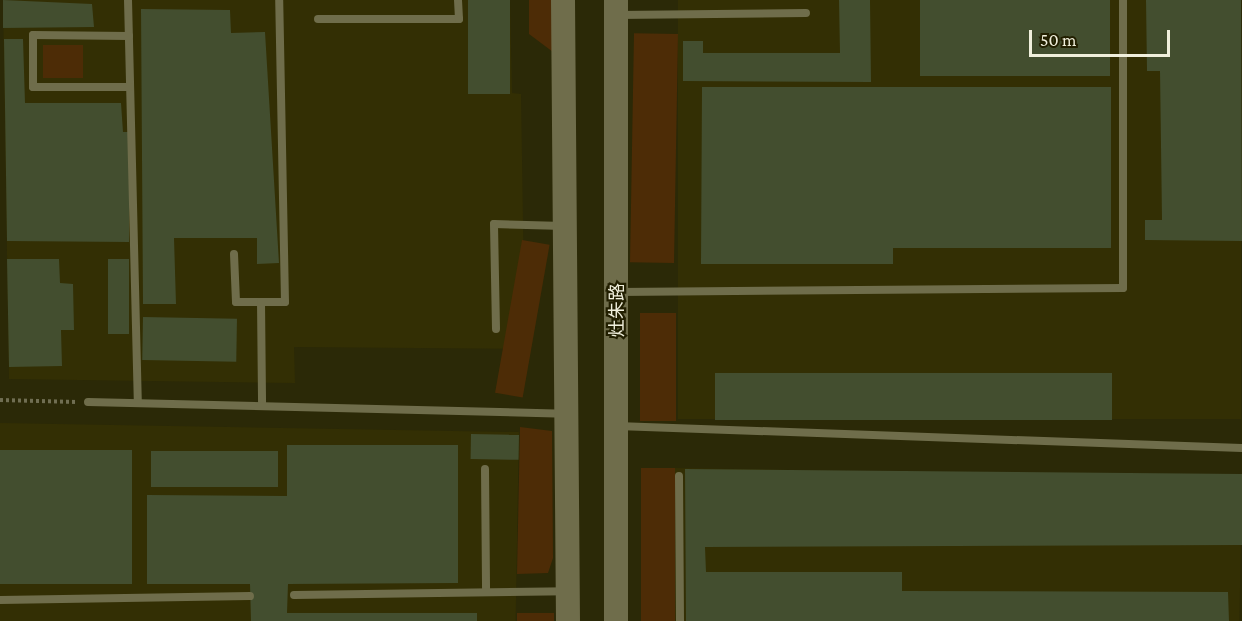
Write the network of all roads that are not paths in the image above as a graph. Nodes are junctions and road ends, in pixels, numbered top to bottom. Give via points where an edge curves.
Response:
1 (128, 0) edge
2 (279, 0) edge
3 (458, 0) edge
4 (563, 0) edge
5 (1123, 0) edge
6 (616, 7) edge
7 (806, 13) dead end
8 (318, 19) dead end
9 (129, 36) junction
10 (130, 87) junction
11 (564, 226) junction
12 (234, 254) dead end
13 (617, 292) junction
14 (261, 302) junction
15 (496, 329) dead end
16 (88, 402) road end
17 (138, 403) junction
18 (262, 406) junction
19 (565, 414) junction
20 (617, 426) junction
21 (1242, 448) edge
22 (485, 469) dead end
23 (679, 476) dead end
24 (567, 591) junction
25 (486, 592) junction
26 (294, 595) dead end
27 (250, 596) dead end
28 (0, 600) edge
29 (568, 621) edge
30 (616, 621) edge
31 (680, 621) edge

1 - 9 lane
2 - 14 lane via 285,302
3 - 8 lane via 459,19
4 - 11 main road
5 - 13 lane via 1123,288
6 - 7 lane
6 - 13 main road, 灶朱路
9 - 10 lane
9 - 10 lane via 33,35 33,87
10 - 17 lane
11 - 15 lane via 494,224
11 - 19 main road
12 - 14 lane via 236,302
13 - 20 main road, 灶朱路
14 - 18 lane
16 - 17 lane
17 - 18 lane
18 - 19 lane
19 - 24 main road
20 - 21 lane
20 - 30 main road, 灶朱路
22 - 25 lane
23 - 31 lane
24 - 25 lane
24 - 29 main road
25 - 26 lane
27 - 28 lane

